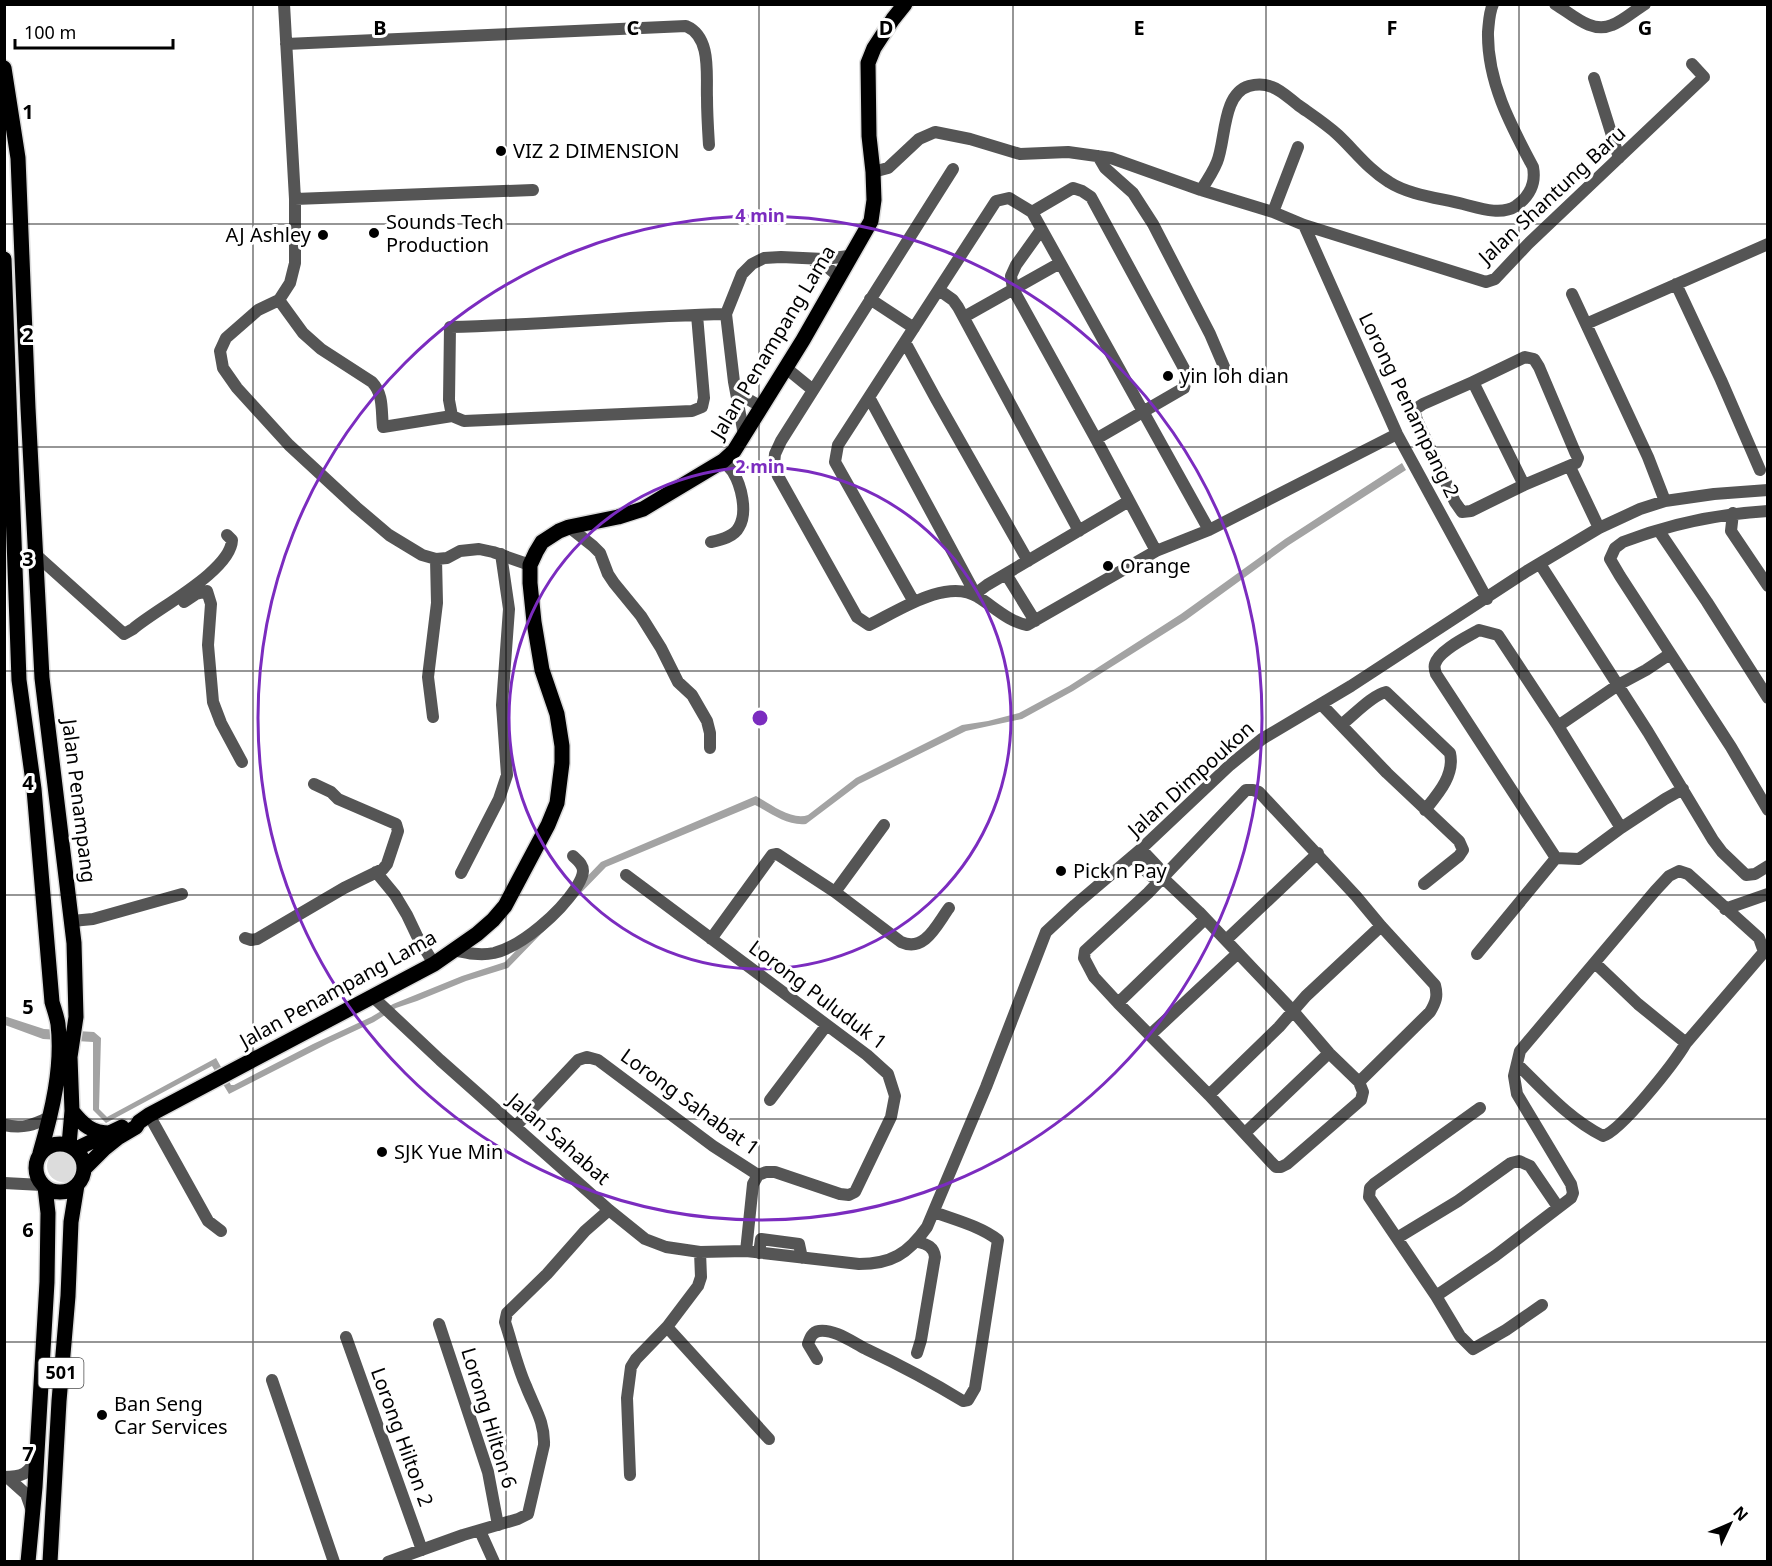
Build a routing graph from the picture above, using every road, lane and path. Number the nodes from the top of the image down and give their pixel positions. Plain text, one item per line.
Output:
1 (284, 4) edge
2 (905, 4) edge
3 (1493, 4) edge
4 (1555, 4) edge
5 (1645, 4) edge
6 (286, 44) junction
7 (1692, 64) dead end
8 (4, 68) edge
9 (1594, 78) dead end
10 (8, 91) junction
11 (4, 115) edge
12 (709, 145) dead end
13 (1298, 147) dead end
14 (1098, 156) junction
15 (1619, 158) junction
16 (953, 169) dead end
17 (873, 172) junction
18 (533, 190) dead end
19 (1201, 190) junction
20 (295, 199) junction
21 (1032, 212) junction
22 (1273, 212) junction
23 (1304, 225) junction
24 (1041, 230) junction
25 (1767, 244) edge
26 (849, 256) junction
27 (4, 259) edge
28 (810, 259) junction
29 (1060, 262) junction
30 (838, 276) junction
31 (1676, 284) junction
32 (1013, 289) junction
33 (939, 290) junction
34 (1572, 294) dead end
35 (870, 299) junction
36 (279, 300) junction
37 (726, 314) junction
38 (697, 315) junction
39 (964, 317) junction
40 (1586, 324) junction
41 (914, 328) junction
42 (905, 342) junction
43 (6, 345) edge
44 (786, 368) junction
45 (1228, 376) dead end
46 (734, 382) junction
47 (1473, 382) junction
48 (7, 390) edge
49 (813, 390) junction
50 (869, 397) junction
51 (761, 406) junction
52 (1144, 412) junction
53 (452, 416) junction
54 (1397, 434) junction
55 (744, 435) junction
56 (1096, 439) junction
57 (723, 461) junction
58 (1570, 466) junction
59 (1760, 470) dead end
60 (1524, 484) junction
61 (1767, 490) edge
62 (1129, 501) junction
63 (1665, 501) junction
64 (1767, 511) edge
65 (1733, 513) junction
66 (569, 527) junction
67 (1599, 528) junction
68 (1209, 530) junction
69 (1079, 531) junction
70 (1659, 531) junction
71 (227, 535) dead end
72 (711, 542) dead end
73 (1156, 551) junction
74 (35, 554) junction
75 (501, 554) junction
76 (436, 559) junction
77 (1028, 561) junction
78 (1540, 564) junction
79 (530, 565) junction
80 (1006, 574) junction
81 (10, 586) edge
82 (1767, 586) edge
83 (975, 594) junction
84 (1487, 599) junction
85 (914, 602) junction
86 (1035, 621) junction
87 (133, 629) junction
88 (1670, 654) junction
89 (1618, 685) junction
90 (1767, 698) edge
91 (1321, 704) junction
92 (433, 717) dead end
93 (1341, 725) junction
94 (1558, 726) junction
95 (711, 748) dead end
96 (242, 762) dead end
97 (314, 784) dead end
98 (1683, 789) junction
99 (1425, 810) junction
100 (1767, 810) edge
101 (884, 825) dead end
102 (1621, 828) junction
103 (1137, 853) junction
104 (1318, 853) junction
105 (573, 856) dead end
106 (1556, 858) junction
107 (1767, 866) edge
108 (376, 872) junction
109 (461, 873) dead end
110 (626, 875) dead end
111 (1162, 877) junction
112 (1424, 885) dead end
113 (835, 892) junction
114 (182, 894) dead end
115 (1767, 894) edge
116 (949, 908) dead end
117 (1725, 909) junction
118 (1205, 919) junction
119 (72, 921) junction
120 (1381, 926) junction
121 (244, 938) dead end
122 (711, 939) junction
123 (1226, 940) junction
124 (453, 950) junction
125 (1238, 953) junction
126 (1477, 954) dead end
127 (1595, 963) junction
128 (434, 964) junction
129 (373, 997) junction
130 (1118, 1003) junction
131 (1293, 1011) junction
132 (826, 1026) junction
133 (1150, 1035) junction
134 (1686, 1043) junction
135 (1329, 1053) junction
136 (64, 1054) junction
137 (1517, 1064) junction
138 (1359, 1082) junction
139 (1209, 1095) junction
140 (770, 1100) dead end
141 (1480, 1108) dead end
142 (72, 1111) junction
143 (50, 1118) junction
144 (144, 1119) junction
145 (4, 1125) edge
146 (515, 1127) junction
147 (110, 1132) junction
148 (1245, 1133) junction
149 (72, 1147) junction
150 (40, 1152) junction
151 (84, 1169) junction
152 (758, 1175) junction
153 (4, 1183) edge
154 (77, 1185) junction
155 (44, 1186) junction
156 (1558, 1207) junction
157 (609, 1210) junction
158 (934, 1212) junction
159 (221, 1231) dead end
160 (1397, 1238) junction
161 (918, 1242) junction
162 (700, 1252) junction
163 (753, 1252) junction
164 (1436, 1296) junction
165 (1542, 1305) dead end
166 (439, 1324) dead end
167 (667, 1327) junction
168 (346, 1337) dead end
169 (917, 1353) dead end
170 (817, 1359) dead end
171 (272, 1380) dead end
172 (769, 1439) dead end
173 (37, 1457) junction
174 (630, 1475) dead end
175 (6, 1477) edge
176 (32, 1514) junction
177 (498, 1525) junction
178 (480, 1531) junction
179 (422, 1550) junction
180 (394, 1561) edge
181 (28, 1562) edge
182 (50, 1562) edge
183 (334, 1562) edge
184 (494, 1562) edge

1 - 6 street
2 - 17 main road, Jalan Penampang Lama
3 - 19 street, Jalan Shantung Baru
4 - 5 street
6 - 12 street
6 - 20 street
7 - 15 street, Jalan Shantung Baru
8 - 10 main road, Jalan Penampang
9 - 15 street
10 - 11 main road
10 - 74 main road, Jalan Penampang
13 - 22 street
14 - 17 street, Jalan Shantung Baru
14 - 19 street, Jalan Shantung Baru
14 - 45 street
15 - 23 street, Jalan Shantung Baru
16 - 35 street
17 - 26 main road, Jalan Penampang Lama
18 - 20 street
19 - 22 street, Jalan Shantung Baru
20 - 36 street
21 - 24 street
21 - 33 street
21 - 52 street
22 - 23 street, Jalan Shantung Baru
23 - 54 street, Lorong Penampang 2
24 - 29 street
24 - 32 street
25 - 31 street
26 - 28 street
26 - 30 main road, Jalan Penampang Lama
27 - 43 main road, Jalan Penampang
28 - 30 street
28 - 37 street
29 - 32 street
29 - 52 street
30 - 44 main road, Jalan Penampang Lama
31 - 40 street
31 - 59 street
32 - 39 street
32 - 56 street
33 - 39 street
33 - 41 street
34 - 40 street
35 - 41 street
35 - 49 street
36 - 53 street
36 - 76 street
37 - 38 street
37 - 46 street
38 - 53 street
38 - 53 street
39 - 69 street
40 - 63 street
41 - 42 street
42 - 50 street
42 - 77 street
43 - 48 main road, Jalan Penampang
44 - 49 street
44 - 51 main road, Jalan Penampang Lama
46 - 51 street
46 - 55 street
47 - 58 street
47 - 60 street
47 - 60 street
48 - 81 main road, Jalan Penampang
49 - 85 street
50 - 83 street
50 - 85 street
51 - 55 main road, Jalan Penampang Lama
52 - 56 street
52 - 68 street
54 - 68 street
54 - 84 street, Lorong Penampang 2
55 - 57 main road, Jalan Penampang Lama
56 - 62 street
57 - 66 main road, Jalan Penampang Lama
57 - 72 street
58 - 60 street
58 - 67 street
61 - 63 street, Jalan Dimpoukon
62 - 69 street
62 - 73 street
63 - 67 street, Jalan Dimpoukon
64 - 65 street
65 - 70 street
65 - 82 street
66 - 79 main road, Jalan Penampang Lama
66 - 95 street
67 - 78 street, Jalan Dimpoukon
68 - 73 street
69 - 77 street
70 - 88 street
70 - 90 street
71 - 87 street
73 - 86 street
74 - 87 street
74 - 119 main road, Jalan Penampang
75 - 76 street
75 - 79 street
75 - 109 street
76 - 92 street
77 - 80 street
78 - 84 street, Jalan Dimpoukon
78 - 89 street
79 - 124 main road, Jalan Penampang Lama
80 - 83 street
80 - 86 street
81 - 136 main road, Jalan Penampang
83 - 85 street
83 - 86 street
84 - 91 street, Jalan Dimpoukon
87 - 96 street
88 - 89 street
88 - 100 street
89 - 94 street
89 - 98 street
91 - 93 street
91 - 103 street, Jalan Dimpoukon
93 - 99 street
93 - 99 street
94 - 102 street
94 - 106 street
97 - 108 street
98 - 102 street
98 - 107 street
99 - 112 street
101 - 113 street
102 - 106 street
103 - 111 street
103 - 158 street, Jalan Dimpoukon
104 - 111 street
104 - 120 street
104 - 123 street
105 - 124 street
106 - 126 street
108 - 121 street
108 - 128 street
110 - 122 street, Lorong Puluduk 1
111 - 118 street
111 - 130 street
113 - 116 street
113 - 122 street
114 - 119 street
115 - 117 street
117 - 127 street
117 - 134 street
118 - 123 street
118 - 130 street
119 - 136 main road, Jalan Penampang
120 - 131 street
120 - 138 street
122 - 132 street, Lorong Puluduk 1
123 - 125 street
124 - 128 main road, Jalan Penampang Lama
125 - 131 street
125 - 133 street
127 - 134 street
127 - 137 street
128 - 129 main road, Jalan Penampang Lama
129 - 144 main road, Jalan Penampang Lama
129 - 146 street, Jalan Sahabat
130 - 133 street
131 - 135 street
131 - 139 street
132 - 140 street
132 - 152 street, Lorong Puluduk 1
133 - 139 street
134 - 137 street
135 - 138 street
135 - 148 street
136 - 142 main road, Jalan Penampang
136 - 143 main road, Jalan Penampang
137 - 156 street
138 - 148 street
139 - 148 street
141 - 160 street
142 - 147 main road
142 - 149 main road, Jalan Penampang
143 - 145 street
143 - 150 main road, Jalan Penampang
144 - 147 main road, Jalan Penampang Lama
144 - 151 main road, Jalan Penampang Lama
144 - 159 street
146 - 152 street, Lorong Sahabat 1
146 - 157 street, Jalan Sahabat
147 - 149 main road, Jalan Penampang Lama
149 - 150 main road
149 - 151 main road
150 - 155 main road
151 - 154 main road
152 - 163 street, Lorong Sahabat 1
153 - 155 street
154 - 155 main road
154 - 182 main road, 501
155 - 173 main road, 501
156 - 160 street
156 - 164 street
157 - 162 street, Jalan Sahabat
157 - 177 street
158 - 161 street, Jalan Dimpoukon
158 - 170 street
160 - 164 street
161 - 163 street, Jalan Dimpoukon
161 - 169 street
162 - 163 street, Jalan Sahabat
162 - 167 street
164 - 165 street
166 - 177 street, Lorong Hilton 6
167 - 172 street
167 - 174 street
168 - 179 street, Lorong Hilton 2
171 - 183 street
173 - 175 street
173 - 176 main road, 501
175 - 176 street
176 - 181 main road, 501
177 - 178 street
178 - 179 street
178 - 184 street
179 - 180 street

